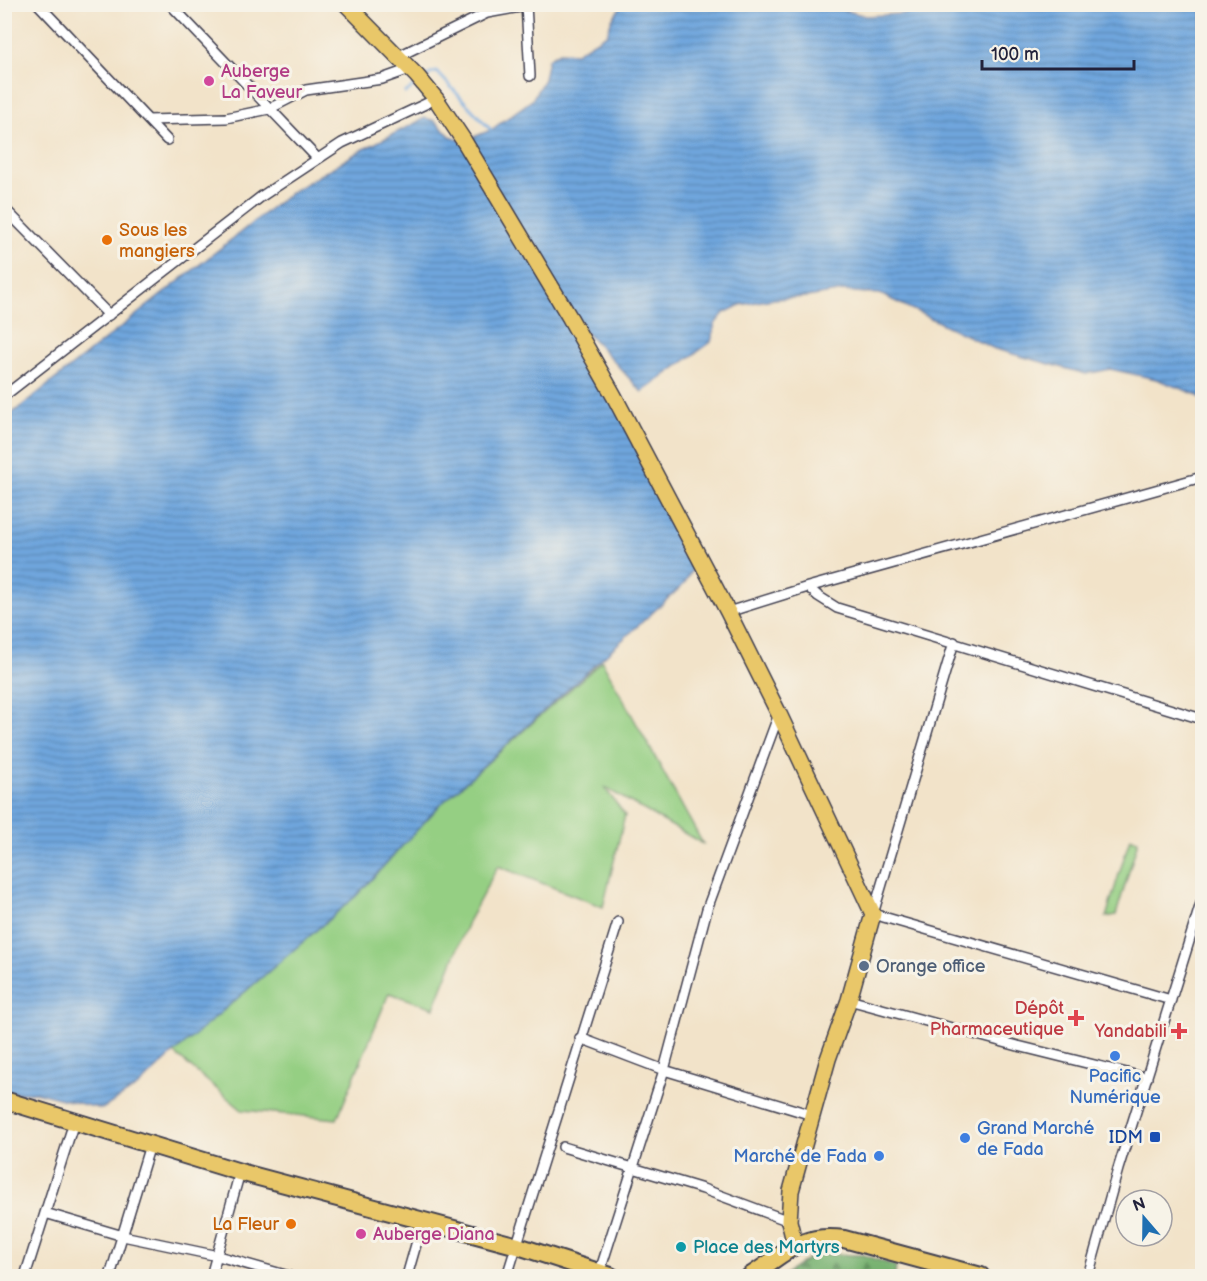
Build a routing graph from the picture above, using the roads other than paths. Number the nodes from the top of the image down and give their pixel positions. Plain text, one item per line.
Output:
1 (38, 4) edge
2 (170, 4) edge
3 (345, 4) edge
4 (479, 4) edge
5 (526, 5) edge
6 (487, 13) junction
7 (398, 57) junction
8 (530, 76) dead end
9 (418, 77) junction
10 (436, 99) junction
11 (268, 109) junction
12 (148, 120) junction
13 (167, 140) dead end
14 (318, 159) junction
15 (6, 213) edge
16 (109, 315) junction
17 (4, 396) edge
18 (1203, 477) edge
19 (808, 587) junction
20 (728, 612) junction
21 (954, 642) junction
22 (779, 714) junction
23 (1203, 719) edge
24 (1202, 904) edge
25 (873, 914) junction
26 (618, 922) dead end
27 (849, 1000) junction
28 (1171, 1000) junction
29 (580, 1038) junction
30 (664, 1070) junction
31 (1147, 1078) junction
32 (4, 1100) edge
33 (812, 1115) junction
34 (74, 1122) junction
35 (150, 1145) junction
36 (563, 1147) dead end
37 (634, 1168) junction
38 (240, 1172) junction
39 (45, 1213) junction
40 (423, 1221) junction
41 (789, 1221) junction
42 (123, 1236) junction
43 (795, 1245) junction
44 (518, 1246) junction
45 (218, 1256) junction
46 (767, 1270) edge
47 (603, 1275) edge
48 (25, 1276) edge
49 (110, 1276) edge
50 (211, 1276) edge
51 (289, 1276) edge
52 (407, 1276) edge
53 (507, 1276) edge
54 (750, 1276) edge
55 (981, 1276) edge
56 (1088, 1276) edge

1 - 12 street
2 - 11 street
3 - 7 main road
4 - 6 street
5 - 6 street
5 - 8 street
6 - 7 street
7 - 9 main road
9 - 10 main road
9 - 11 street
10 - 14 street
10 - 20 main road
11 - 12 street
11 - 14 street
12 - 13 street
14 - 16 street
15 - 16 street
16 - 17 street
18 - 19 street
19 - 20 street
19 - 21 street
20 - 22 main road
21 - 23 street
21 - 25 street
22 - 25 main road
22 - 30 street
24 - 28 street
25 - 27 main road
25 - 28 street
26 - 29 street
27 - 31 street
27 - 33 main road
28 - 31 street
29 - 30 street
29 - 44 street
30 - 33 street
30 - 37 street
31 - 56 street
32 - 34 highway
33 - 41 main road
34 - 35 highway
34 - 39 street
35 - 38 highway
35 - 42 street
36 - 37 street
37 - 41 street
37 - 47 street
38 - 40 highway
38 - 45 street
39 - 42 street
39 - 48 street
40 - 44 highway
40 - 52 street
41 - 43 main road
42 - 45 street
42 - 49 street
43 - 46 highway
43 - 55 highway
44 - 47 highway
44 - 53 street
45 - 50 street
45 - 51 street
46 - 54 highway

